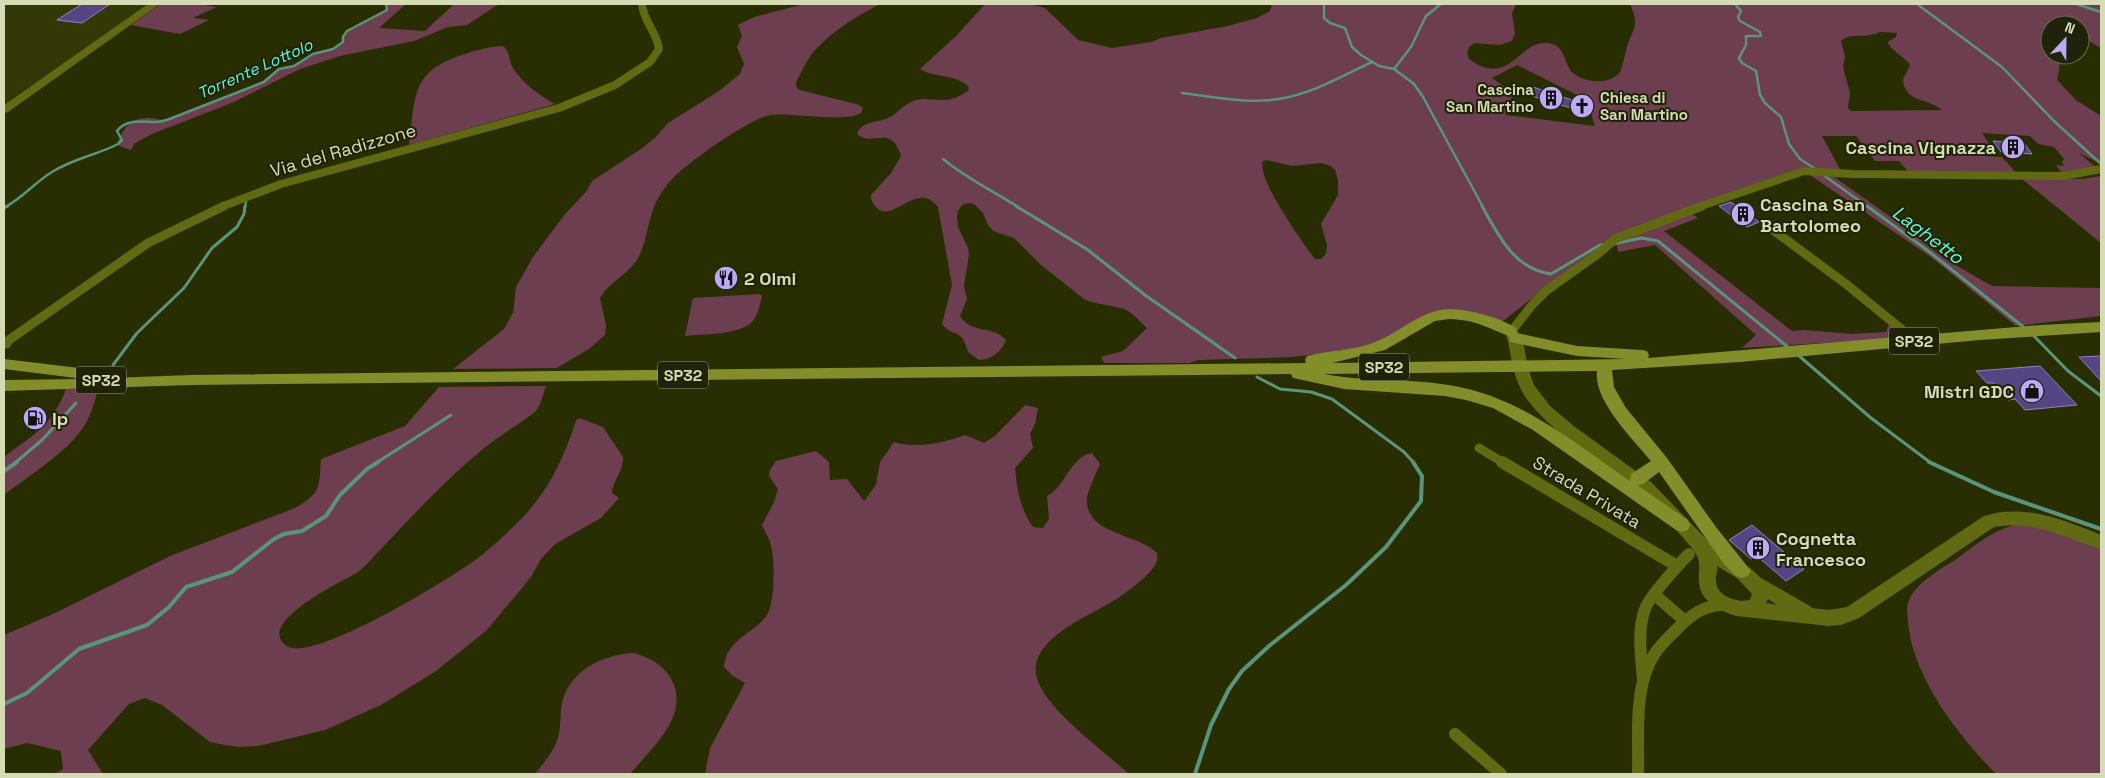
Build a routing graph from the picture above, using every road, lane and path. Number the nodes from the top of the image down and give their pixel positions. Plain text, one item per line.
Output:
1 (155, 4) edge
2 (642, 4) edge
3 (4, 110) edge
4 (2101, 169) edge
5 (1765, 224) dead end
6 (2101, 326) edge
7 (1513, 335) junction
8 (1916, 341) junction
9 (4, 343) edge
10 (1768, 354) junction
11 (4, 364) edge
12 (1607, 365) junction
13 (1257, 368) junction
14 (1197, 369) junction
15 (4, 376) edge
16 (168, 381) junction
17 (4, 386) edge
18 (1479, 448) dead end
19 (1661, 462) junction
20 (1637, 479) junction
21 (1682, 525) junction
22 (2101, 542) edge
23 (1694, 549) junction
24 (1677, 566) junction
25 (1737, 570) junction
26 (1709, 580) junction
27 (1757, 584) junction
28 (1656, 596) junction
29 (1726, 605) junction
30 (1702, 609) junction
31 (1747, 609) junction
32 (1812, 615) junction
33 (1686, 621) junction
34 (1643, 684) junction
35 (1455, 734) dead end
36 (1500, 774) edge
37 (1638, 774) edge

1 - 3 street
2 - 9 street, Via del Radizzone
4 - 7 street
5 - 8 street
6 - 8 main road, SP32
7 - 10 main road
7 - 14 main road
7 - 20 street
8 - 10 main road, SP32
10 - 12 main road, SP32
11 - 16 main road
12 - 13 main road, SP32
12 - 19 main road
13 - 14 main road, SP32
13 - 21 main road
14 - 16 main road, SP32
15 - 16 main road, SP32
16 - 17 main road
18 - 24 street, Strada Privata
19 - 20 main road
19 - 25 main road
20 - 21 street
21 - 23 street
22 - 32 street
23 - 24 street
23 - 25 street
23 - 26 street
24 - 28 street
25 - 26 street
25 - 27 street
26 - 29 street
26 - 30 street
27 - 31 street
27 - 32 street
28 - 33 street
28 - 34 street
29 - 30 street
29 - 31 street
30 - 33 street
31 - 32 street
33 - 34 street
34 - 37 street
35 - 36 street

